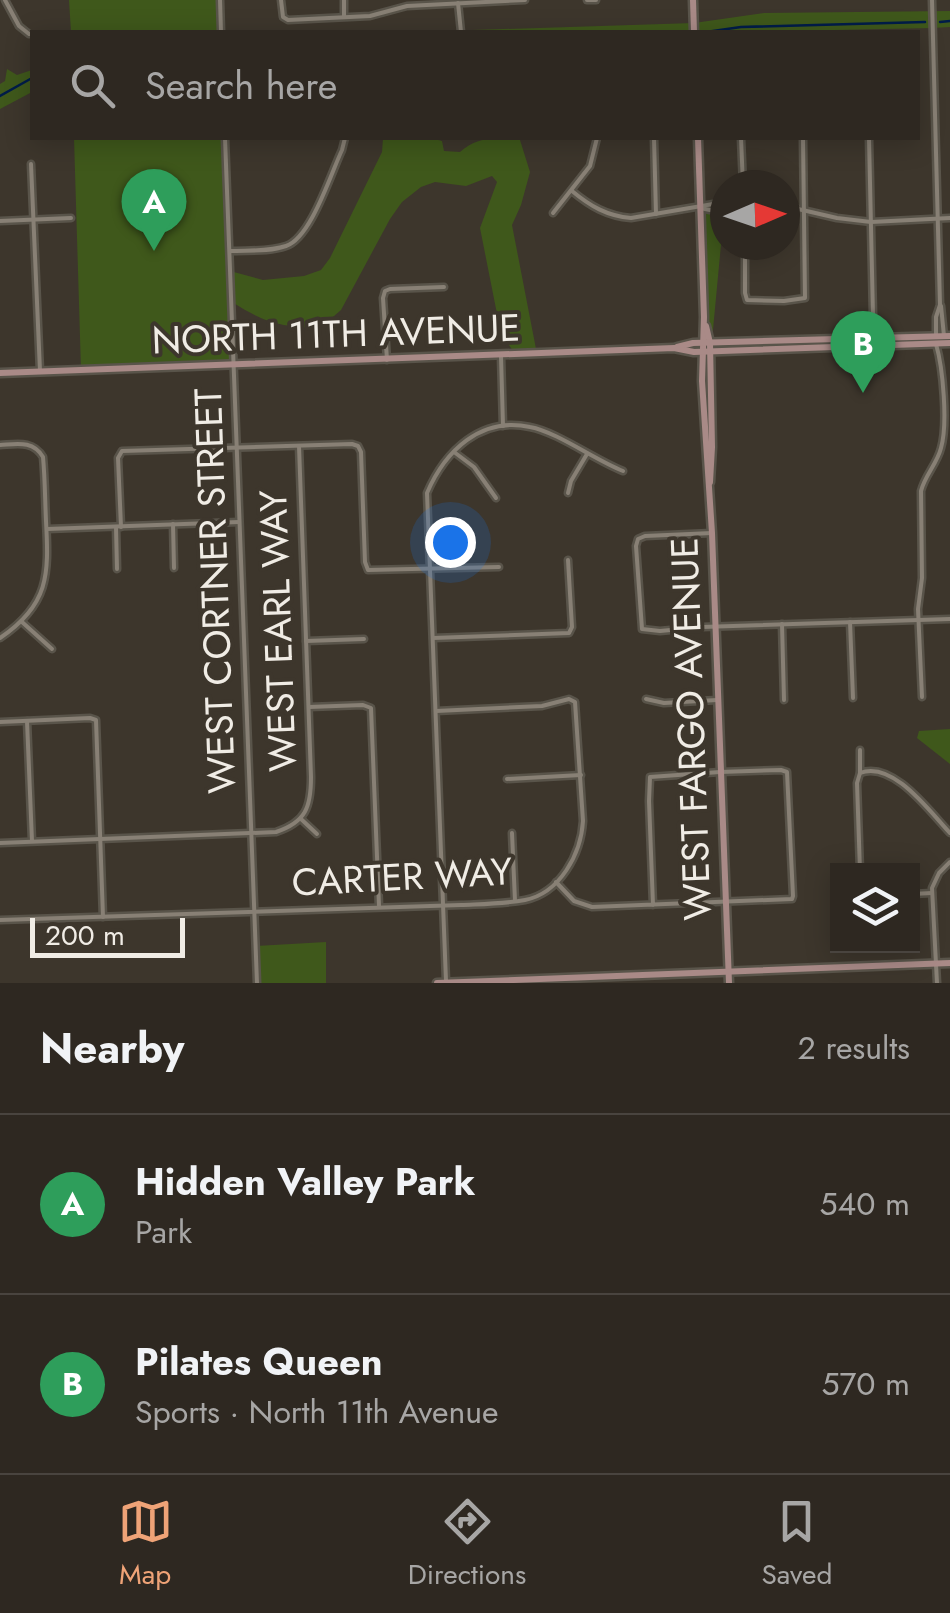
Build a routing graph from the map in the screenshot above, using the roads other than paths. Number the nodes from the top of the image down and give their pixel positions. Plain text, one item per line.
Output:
1 (5, 0) edge
2 (220, 0) edge
3 (281, 0) edge
4 (344, 0) edge
5 (587, 0) edge
6 (596, 0) edge
7 (693, 0) edge
8 (932, 0) edge
9 (525, 1) edge
10 (407, 3) edge
11 (458, 3) junction
12 (344, 16) junction
13 (221, 30) edge
14 (461, 30) edge
15 (694, 30) edge
16 (28, 34) dead end
17 (225, 140) edge
18 (344, 140) edge
19 (596, 140) edge
20 (654, 140) edge
21 (698, 140) edge
22 (741, 140) edge
23 (803, 140) edge
24 (868, 140) edge
25 (31, 164) dead end
26 (743, 170) edge
27 (572, 191) junction
28 (710, 206) edge
29 (700, 208) junction
30 (800, 208) edge
31 (806, 209) junction
32 (710, 210) edge
33 (553, 214) dead end
34 (656, 214) junction
35 (71, 218) dead end
36 (936, 218) junction
37 (950, 218) edge
38 (32, 219) junction
39 (0, 220) edge
40 (870, 222) junction
41 (230, 251) junction
42 (745, 260) edge
43 (444, 287) dead end
44 (873, 316) dead end
45 (859, 337) junction
46 (943, 340) edge
47 (706, 347) junction
48 (803, 349) junction
49 (501, 355) junction
50 (387, 360) junction
51 (234, 365) junction
52 (40, 371) junction
53 (0, 372) edge
54 (503, 426) junction
55 (0, 445) edge
56 (236, 446) junction
57 (299, 446) junction
58 (454, 452) junction
59 (586, 454) junction
60 (623, 472) dead end
61 (568, 493) dead end
62 (496, 498) dead end
63 (239, 522) junction
64 (173, 524) junction
65 (119, 527) junction
66 (47, 529) junction
67 (712, 533) junction
68 (568, 560) dead end
69 (174, 568) dead end
70 (500, 568) dead end
71 (117, 569) dead end
72 (430, 570) junction
73 (950, 619) edge
74 (919, 620) junction
75 (22, 622) junction
76 (850, 622) junction
77 (782, 624) junction
78 (715, 626) junction
79 (0, 638) edge
80 (433, 638) junction
81 (364, 639) dead end
82 (306, 641) junction
83 (52, 649) dead end
84 (853, 698) dead end
85 (922, 698) dead end
86 (646, 699) dead end
87 (718, 700) junction
88 (784, 700) dead end
89 (310, 707) junction
90 (436, 711) junction
91 (28, 721) junction
92 (0, 722) edge
93 (860, 750) dead end
94 (720, 772) junction
95 (860, 773) junction
96 (580, 775) junction
97 (507, 778) dead end
98 (301, 820) junction
99 (512, 833) dead end
100 (950, 833) edge
101 (252, 834) junction
102 (316, 834) dead end
103 (101, 839) junction
104 (32, 842) junction
105 (0, 843) edge
106 (950, 862) edge
107 (860, 863) edge
108 (556, 882) junction
109 (932, 893) junction
110 (920, 894) edge
111 (515, 900) junction
112 (726, 901) junction
113 (654, 905) junction
114 (444, 906) junction
115 (379, 907) junction
116 (254, 911) junction
117 (103, 916) junction
118 (0, 920) edge
119 (950, 963) edge
120 (937, 964) junction
121 (728, 972) junction
122 (573, 980) edge
123 (257, 983) edge
124 (436, 983) edge
125 (446, 983) edge
126 (729, 983) edge
127 (937, 983) edge

1 - 16 street
2 - 13 street
3 - 12 street
4 - 12 street
5 - 6 street
7 - 15 main road
8 - 36 street
9 - 11 street
10 - 11 street
10 - 12 street
11 - 14 street
17 - 41 street, WEST CORTNER STREET
18 - 41 street
19 - 27 street
20 - 34 street
21 - 29 main road, WEST FARGO AVENUE
22 - 26 street
23 - 31 street
24 - 40 street
25 - 38 street
27 - 33 street
27 - 34 street
28 - 29 street
29 - 32 street
29 - 34 street
29 - 47 main road, WEST FARGO AVENUE
30 - 31 street
31 - 40 street
31 - 42 street
35 - 38 street
36 - 37 street
36 - 40 street
36 - 46 street
38 - 39 street
38 - 52 street
40 - 44 street
41 - 51 street, WEST CORTNER STREET
43 - 50 street
45 - 46 main road, NORTH 11TH AVENUE
45 - 47 main road, NORTH 11TH AVENUE
45 - 48 main road, NORTH 11TH AVENUE
46 - 48 main road, NORTH 11TH AVENUE
46 - 74 street
47 - 48 main road, NORTH 11TH AVENUE
47 - 49 main road, NORTH 11TH AVENUE
47 - 67 main road, WEST FARGO AVENUE
49 - 50 main road, NORTH 11TH AVENUE
49 - 54 street
50 - 51 main road, NORTH 11TH AVENUE
51 - 52 main road, NORTH 11TH AVENUE
51 - 56 street, WEST CORTNER STREET
52 - 53 main road, NORTH 11TH AVENUE
54 - 58 street
54 - 59 street
55 - 66 street
56 - 57 street
56 - 63 street, WEST CORTNER STREET
56 - 65 street
57 - 72 street
57 - 82 street, WEST EARL WAY
58 - 62 street
58 - 72 street
59 - 60 street
59 - 61 street
63 - 64 street
63 - 101 street, WEST CORTNER STREET
64 - 65 street
64 - 69 street
65 - 66 street
65 - 71 street
66 - 75 street
67 - 78 main road, WEST FARGO AVENUE
67 - 78 street
68 - 80 street
70 - 72 street
72 - 80 street
73 - 74 street
74 - 76 street
74 - 85 street
75 - 79 street
75 - 83 street
76 - 77 street
76 - 84 street
77 - 78 street
77 - 88 street
78 - 87 main road, WEST FARGO AVENUE
80 - 90 street
81 - 82 street
82 - 89 street, WEST EARL WAY
86 - 87 street
87 - 94 main road, WEST FARGO AVENUE
89 - 98 street, WEST EARL WAY
89 - 115 street
90 - 96 street
90 - 114 street
91 - 92 street
91 - 103 street
91 - 104 street
93 - 95 street
94 - 112 main road, WEST FARGO AVENUE
94 - 112 street, CARTER WAY
94 - 113 street
95 - 100 street
95 - 107 street
96 - 97 street
96 - 108 street
98 - 101 street, WEST EARL WAY
98 - 102 street
99 - 111 street
101 - 103 street, WEST EARL WAY
101 - 116 street, WEST CORTNER STREET
103 - 104 street, WEST EARL WAY
103 - 117 street
104 - 105 street, WEST EARL WAY
106 - 109 street
108 - 111 street, CARTER WAY
108 - 113 street, CARTER WAY
109 - 110 street
109 - 120 street
111 - 114 street, CARTER WAY
112 - 113 street, CARTER WAY
112 - 121 main road, WEST FARGO AVENUE
114 - 115 street, CARTER WAY
114 - 125 street
115 - 116 street, CARTER WAY
116 - 117 street, CARTER WAY
116 - 123 street, WEST CORTNER STREET
117 - 118 street, CARTER WAY
119 - 120 main road
120 - 121 main road
120 - 127 street
121 - 122 main road
121 - 126 main road, WEST FARGO AVENUE
122 - 125 main road
124 - 125 main road

